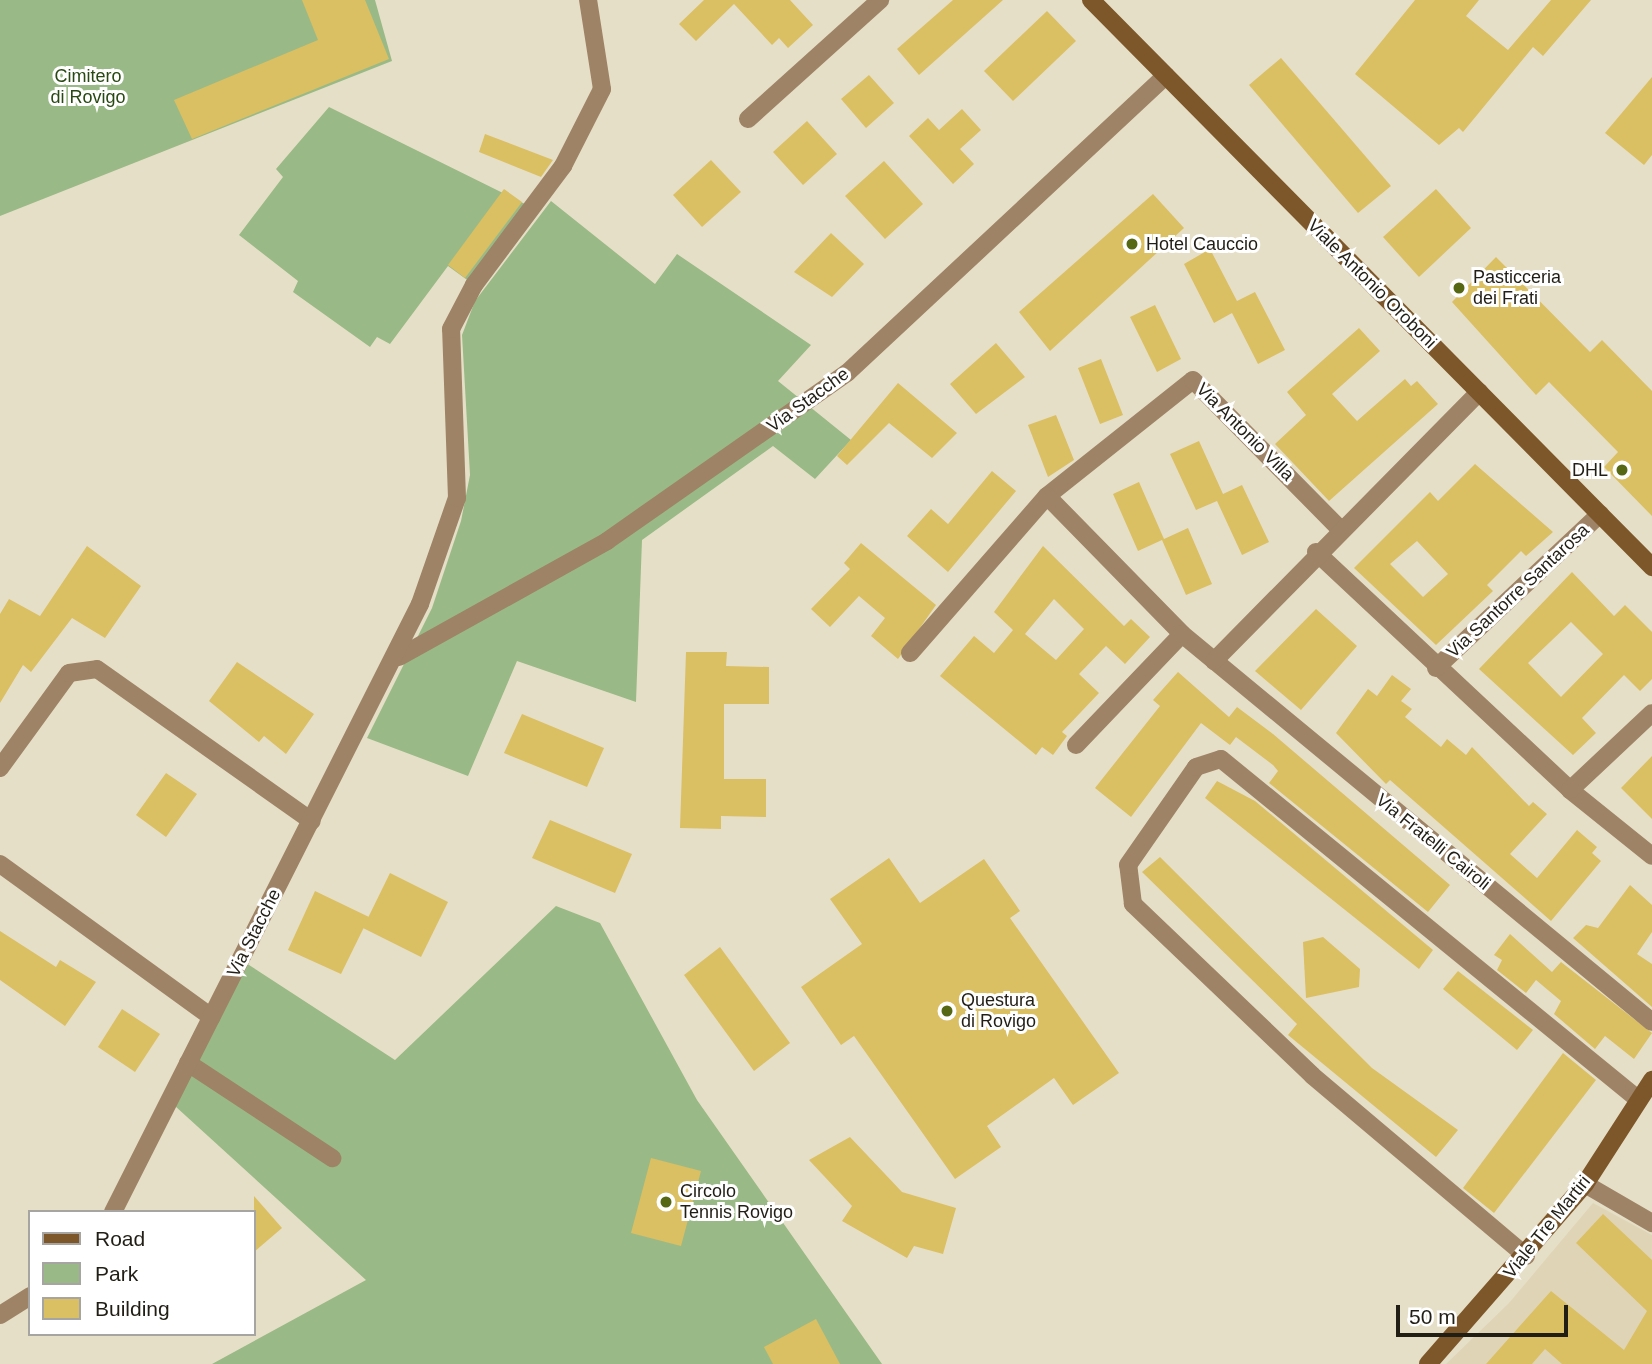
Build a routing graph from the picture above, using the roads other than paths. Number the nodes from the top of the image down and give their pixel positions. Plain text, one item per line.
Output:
1 (588, 0) edge
2 (880, 0) edge
3 (1091, 0) edge
4 (1166, 76) junction
5 (748, 119) dead end
6 (1479, 392) junction
7 (1047, 496) junction
8 (1600, 514) junction
9 (1339, 528) junction
10 (1316, 552) junction
11 (1652, 567) edge
12 (1182, 634) junction
13 (910, 653) dead end
14 (399, 657) junction
15 (1214, 661) junction
16 (1436, 668) junction
17 (1652, 713) edge
18 (1076, 746) dead end
19 (0, 768) edge
20 (1570, 790) junction
21 (312, 821) junction
22 (1652, 856) edge
23 (0, 864) edge
24 (211, 1017) junction
25 (1652, 1022) edge
26 (188, 1063) junction
27 (1652, 1080) edge
28 (1639, 1100) junction
29 (332, 1158) dead end
30 (1585, 1184) junction
31 (114, 1210) edge
32 (1652, 1223) edge
33 (1526, 1256) junction
34 (28, 1297) edge
35 (0, 1315) edge
36 (1428, 1364) edge

1 - 14 street, Via Stacche
2 - 5 street
3 - 4 street, Viale Antonio Oroboni
4 - 6 street, Viale Antonio Oroboni
4 - 14 street, Via Stacche
6 - 8 street, Viale Antonio Oroboni
6 - 9 street
7 - 9 street, Via Antonio Villa
7 - 12 street
7 - 13 street, Via Antonio Villa
8 - 11 street, Viale Antonio Oroboni
8 - 16 street, Via Santorre Santarosa
9 - 10 street
10 - 15 street
10 - 16 street, Via Santorre Santarosa
12 - 15 street
12 - 18 street
14 - 21 street, Via Stacche
15 - 25 street, Via Fratelli Cairoli
16 - 20 street, Via Santorre Santarosa
17 - 20 street
19 - 21 street
20 - 22 street, Via Santorre Santarosa
21 - 24 street, Via Stacche
23 - 24 street
24 - 26 street, Via Stacche
26 - 29 street
26 - 31 street, Via Stacche
27 - 28 street, Viale Tre Martiri
28 - 30 street, Viale Tre Martiri
28 - 33 street
30 - 32 street
30 - 33 street, Viale Tre Martiri
33 - 36 street, Viale Tre Martiri
34 - 35 street

